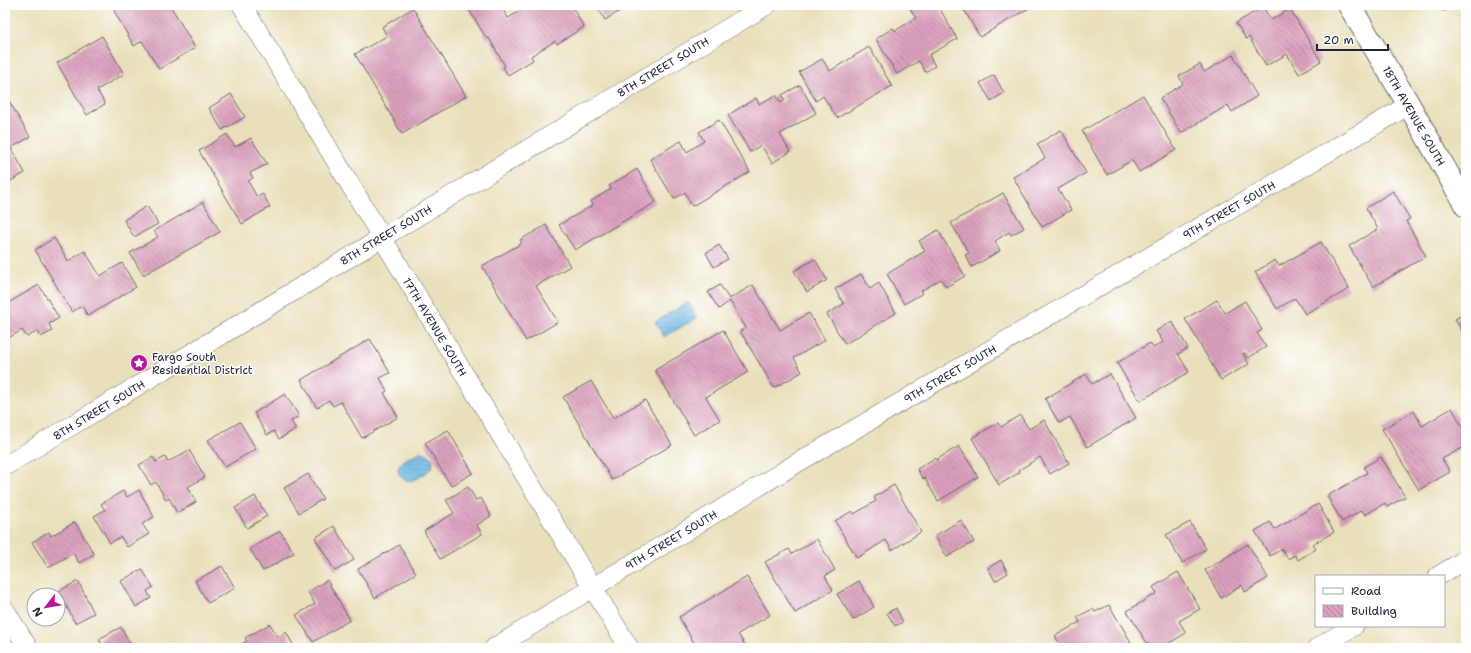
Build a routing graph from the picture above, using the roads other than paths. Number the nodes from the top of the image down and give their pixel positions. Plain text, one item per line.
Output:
1 (242, 5) edge
2 (767, 5) edge
3 (1348, 5) edge
4 (1409, 106) junction
5 (1466, 206) edge
6 (382, 238) junction
7 (5, 466) edge
8 (1466, 559) edge
9 (1440, 575) edge
10 (593, 588) junction
11 (5, 610) edge
12 (1352, 627) edge
13 (28, 648) edge
14 (494, 648) edge
15 (629, 648) edge
16 (1317, 648) edge

1 - 6 street, 17TH AVENUE SOUTH
2 - 6 street, 8TH STREET SOUTH
3 - 4 street, 18TH AVENUE SOUTH
4 - 5 street, 18TH AVENUE SOUTH
4 - 10 street, 9TH STREET SOUTH
6 - 7 street, 8TH STREET SOUTH
6 - 10 street, 17TH AVENUE SOUTH
8 - 9 street
10 - 14 street, 9TH STREET SOUTH
10 - 15 street, 17TH AVENUE SOUTH
11 - 13 street
12 - 16 street

